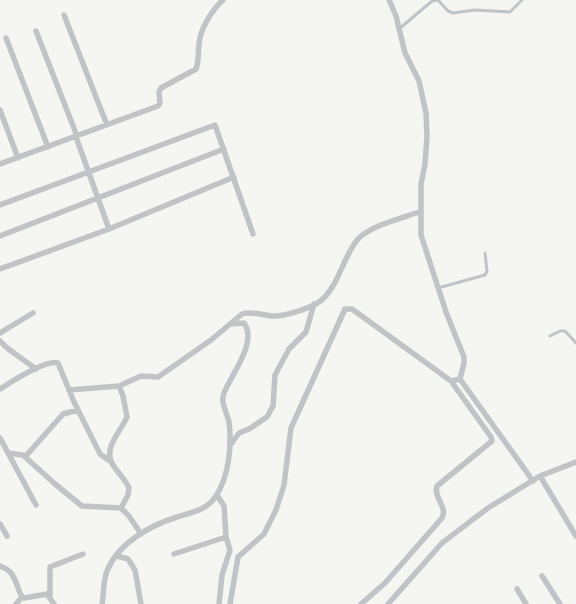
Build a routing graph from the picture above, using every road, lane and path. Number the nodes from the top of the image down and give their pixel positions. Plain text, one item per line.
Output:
1 (223, 0) edge
2 (388, 0) edge
3 (522, 0) edge
4 (64, 14) dead end
5 (399, 29) junction
6 (36, 31) dead end
7 (6, 38) dead end
8 (0, 110) edge
9 (107, 125) junction
10 (77, 136) junction
11 (48, 147) junction
12 (224, 149) junction
13 (18, 158) junction
14 (0, 164) edge
15 (89, 171) junction
16 (234, 177) junction
17 (99, 199) junction
18 (0, 205) edge
19 (420, 212) junction
20 (109, 229) junction
21 (253, 234) dead end
22 (0, 236) edge
23 (485, 253) dead end
24 (0, 270) edge
25 (438, 288) junction
26 (314, 304) junction
27 (33, 313) dead end
28 (231, 324) junction
29 (0, 332) edge
30 (550, 336) dead end
31 (0, 341) edge
32 (576, 344) edge
33 (36, 369) junction
34 (460, 379) junction
35 (451, 381) junction
36 (119, 386) junction
37 (0, 389) edge
38 (68, 390) junction
39 (78, 410) junction
40 (0, 439) edge
41 (231, 444) junction
42 (8, 453) junction
43 (25, 457) junction
44 (110, 461) junction
45 (576, 462) edge
46 (540, 476) junction
47 (533, 481) junction
48 (217, 495) junction
49 (36, 505) dead end
50 (121, 508) junction
51 (0, 524) edge
52 (141, 534) junction
53 (7, 536) dead end
54 (576, 536) edge
55 (226, 537) junction
56 (83, 554) dead end
57 (174, 554) dead end
58 (117, 556) junction
59 (0, 566) edge
60 (542, 576) dead end
61 (517, 589) dead end
62 (50, 595) junction
63 (22, 597) junction
64 (16, 604) edge
65 (54, 604) edge
66 (102, 604) edge
67 (141, 604) edge
68 (219, 604) edge
69 (230, 604) edge
70 (361, 604) edge
71 (388, 604) edge
72 (526, 604) edge
73 (560, 604) edge

1 - 9 street
2 - 5 street
3 - 5 lane
4 - 9 street
5 - 19 street
6 - 10 street
7 - 11 street
8 - 13 street
9 - 10 street
10 - 11 street
10 - 15 street
11 - 13 street
12 - 15 street
12 - 16 street
12 - 17 street
13 - 14 street
15 - 17 street
15 - 18 street
16 - 20 street
16 - 21 street
17 - 20 street
17 - 22 street
19 - 25 street
19 - 26 street
20 - 24 street
23 - 25 lane
25 - 34 street
26 - 28 street
26 - 41 street
27 - 29 street
28 - 36 street
28 - 41 street
30 - 32 lane
31 - 33 street
33 - 37 street
33 - 38 street
34 - 35 street
34 - 47 street
35 - 69 street
35 - 70 street
36 - 38 street
36 - 44 street
38 - 39 street
39 - 43 street
39 - 44 street
40 - 42 street
41 - 48 street
42 - 43 street
42 - 49 street
43 - 50 street
44 - 50 street
45 - 46 street
46 - 47 street
46 - 54 street
47 - 71 street
48 - 52 street
48 - 55 street
50 - 52 street
51 - 53 street
52 - 58 street
55 - 57 street
55 - 68 street
56 - 62 street
58 - 66 street
58 - 67 street
59 - 63 street
60 - 73 street
61 - 72 street
62 - 63 street
62 - 65 street
63 - 64 street

